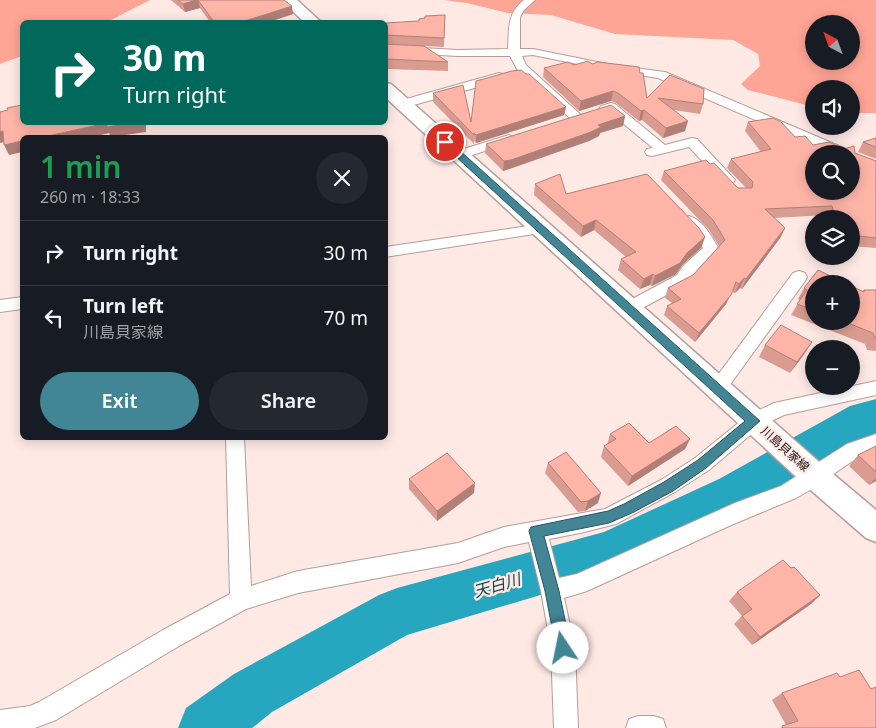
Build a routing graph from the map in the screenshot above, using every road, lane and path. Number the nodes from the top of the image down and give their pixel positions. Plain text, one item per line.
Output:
1 (288, 0) edge
2 (530, 0) edge
3 (311, 20) edge
4 (388, 49) edge
5 (514, 51) junction
6 (524, 70) junction
7 (388, 91) edge
8 (403, 104) junction
9 (586, 115) junction
10 (559, 123) edge
11 (523, 135) edge
12 (825, 145) edge
13 (459, 155) junction
14 (735, 187) edge
15 (677, 209) edge
16 (542, 229) junction
17 (388, 252) edge
18 (799, 277) dead end
19 (20, 303) edge
20 (0, 306) edge
21 (630, 308) junction
22 (718, 388) junction
23 (876, 388) edge
24 (754, 421) junction
25 (235, 440) edge
26 (876, 442) edge
27 (816, 477) junction
28 (876, 528) edge
29 (536, 531) junction
30 (552, 591) junction
31 (241, 600) junction
32 (0, 722) edge
33 (566, 728) edge
34 (638, 728) edge
35 (654, 728) edge

1 - 3 main road
2 - 5 street
4 - 5 street
5 - 6 street
5 - 12 street
6 - 8 street
6 - 9 street
7 - 8 main road, 川島貝家線
8 - 13 main road, 川島貝家線
9 - 10 street
9 - 14 street
11 - 13 street
13 - 16 main road, 川島貝家線
15 - 21 street
16 - 17 street
16 - 21 main road, 川島貝家線
18 - 22 street
19 - 20 street
21 - 22 main road, 川島貝家線
22 - 24 main road, 川島貝家線
23 - 24 street
24 - 27 main road, 川島貝家線
24 - 29 street
25 - 31 street
26 - 27 street
27 - 28 main road, 川島貝家線
27 - 30 street
29 - 30 street
29 - 31 street
30 - 33 street
31 - 32 street
34 - 35 street

